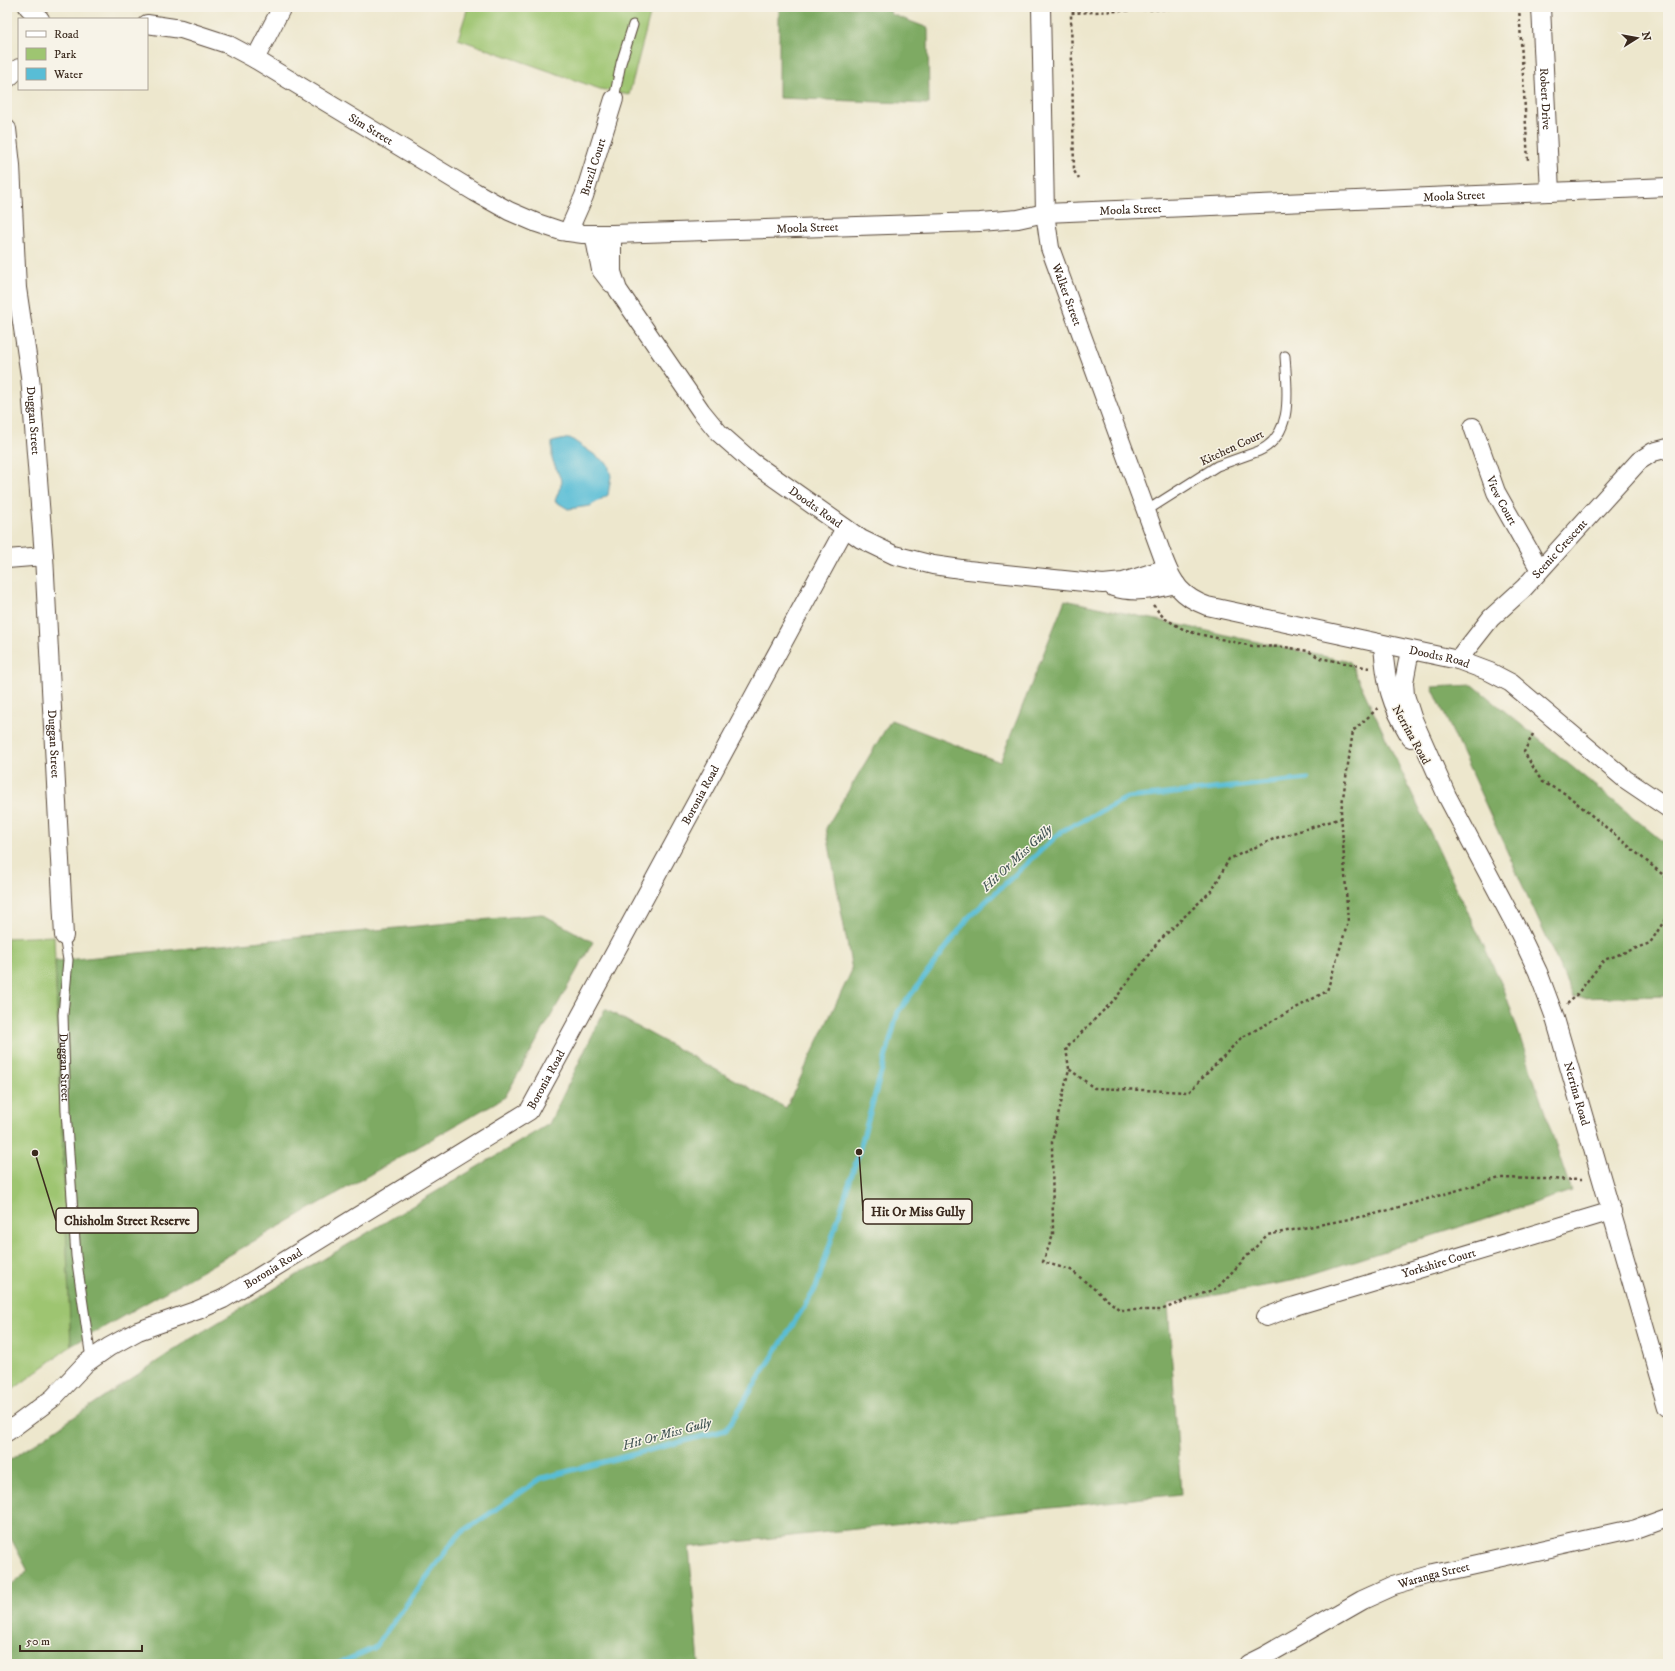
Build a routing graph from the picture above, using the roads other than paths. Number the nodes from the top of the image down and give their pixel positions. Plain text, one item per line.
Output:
1 (28, 7) edge
2 (282, 7) edge
3 (1042, 7) edge
4 (1540, 7) edge
5 (39, 18) edge
6 (148, 24) edge
7 (633, 25) dead end
8 (255, 59) junction
9 (18, 69) edge
10 (7, 79) edge
11 (614, 99) joint
12 (7, 129) edge
13 (1668, 187) edge
14 (1550, 192) junction
15 (1045, 214) junction
16 (568, 232) junction
17 (594, 234) junction
18 (612, 234) junction
19 (620, 294) junction
20 (1285, 356) dead end
21 (1473, 427) dead end
22 (1668, 448) edge
23 (1146, 511) junction
24 (845, 528) junction
25 (44, 556) junction
26 (7, 559) edge
27 (1167, 568) junction
28 (1540, 570) junction
29 (1092, 582) junction
30 (1176, 584) junction
31 (1383, 645) junction
32 (1410, 650) junction
33 (1458, 660) junction
34 (1447, 796) junction
35 (1668, 808) edge
36 (64, 936) joint
37 (1612, 1211) junction
38 (1266, 1317) dead end
39 (91, 1360) junction
40 (1668, 1407) edge
41 (7, 1432) edge
42 (1668, 1517) edge
43 (1668, 1528) edge
44 (1635, 1529) junction
45 (1248, 1664) edge

1 - 5 street
2 - 8 street
3 - 15 street, Walker Street
4 - 14 street, Robert Drive
6 - 8 street, Sim Street
7 - 11 lane
8 - 16 street, Sim Street
9 - 10 street
11 - 16 street, Brazil Court
12 - 25 street, Duggan Street
13 - 14 street, Moola Street
14 - 15 street, Moola Street
15 - 18 street, Moola Street
15 - 23 street, Walker Street
16 - 17 street, Sim Street
17 - 18 street, Moola Street
17 - 19 street, Doodts Road
18 - 19 street, Doodts Road
19 - 24 street, Doodts Road
20 - 23 lane, Kitchen Court
21 - 28 street, View Court
22 - 28 street, Scenic Crescent
23 - 27 street, Walker Street
24 - 29 street, Doodts Road
24 - 39 street, Boronia Road
25 - 26 street
25 - 36 street, Duggan Street
27 - 29 street, Doodts Road
27 - 30 street, Doodts Road
28 - 33 street, Scenic Crescent
29 - 30 street, Doodts Road
30 - 31 street, Doodts Road
31 - 32 street, Doodts Road
31 - 34 street, Nerrina Road
32 - 33 street, Doodts Road
32 - 34 street, Nerrina Road
33 - 35 street, Doodts Road
34 - 37 street, Nerrina Road
36 - 39 lane, Duggan Street
37 - 38 street, Yorkshire Court
37 - 40 street, Nerrina Road
39 - 41 street, Boronia Road
42 - 44 street, Waranga Street
43 - 44 street, Waranga Street
44 - 45 street, Waranga Street

